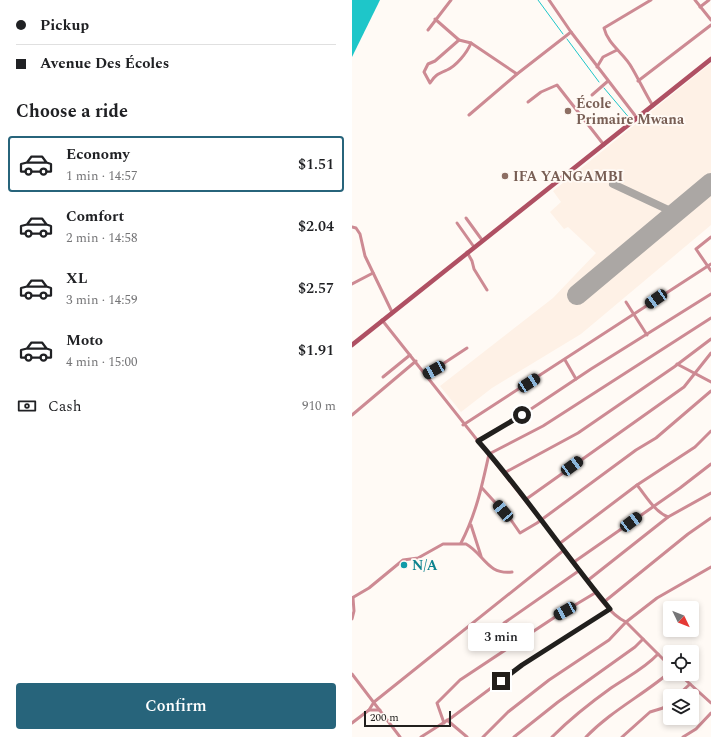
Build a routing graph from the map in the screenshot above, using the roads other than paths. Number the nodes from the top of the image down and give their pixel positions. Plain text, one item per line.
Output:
1 (451, 0) edge
2 (549, 0) edge
3 (651, 0) edge
4 (695, 0) edge
5 (709, 0) edge
6 (700, 7) junction
7 (436, 20) junction
8 (711, 20) edge
9 (711, 25) edge
10 (428, 30) dead end
11 (571, 32) junction
12 (459, 40) junction
13 (471, 43) junction
14 (617, 50) junction
15 (711, 59) edge
16 (597, 67) junction
17 (517, 74) junction
18 (608, 81) junction
19 (638, 81) junction
20 (592, 95) dead end
21 (528, 102) dead end
22 (653, 106) junction
23 (469, 115) dead end
24 (637, 118) junction
25 (604, 145) junction
26 (466, 218) dead end
27 (457, 223) dead end
28 (352, 227) edge
29 (711, 237) edge
30 (482, 240) junction
31 (474, 247) junction
32 (467, 252) junction
33 (709, 265) edge
34 (711, 271) edge
35 (373, 273) junction
36 (352, 284) edge
37 (488, 290) dead end
38 (711, 294) edge
39 (626, 302) dead end
40 (392, 312) junction
41 (634, 314) junction
42 (711, 318) edge
43 (382, 320) junction
44 (647, 335) junction
45 (711, 339) edge
46 (352, 345) edge
47 (467, 348) dead end
48 (711, 353) edge
49 (410, 354) junction
50 (565, 360) junction
51 (416, 361) junction
52 (677, 364) junction
53 (694, 374) junction
54 (426, 375) junction
55 (383, 377) dead end
56 (576, 379) junction
57 (711, 382) edge
58 (711, 392) edge
59 (352, 414) edge
60 (463, 425) junction
61 (711, 431) edge
62 (478, 441) junction
63 (489, 454) junction
64 (711, 464) edge
65 (504, 473) junction
66 (637, 485) junction
67 (482, 488) junction
68 (711, 493) edge
69 (525, 500) junction
70 (653, 505) junction
71 (668, 517) junction
72 (711, 518) edge
73 (541, 520) junction
74 (471, 525) junction
75 (461, 543) junction
76 (560, 544) junction
77 (564, 550) junction
78 (481, 558) junction
79 (574, 562) junction
80 (711, 567) edge
81 (580, 570) junction
82 (512, 572) dead end
83 (587, 581) junction
84 (595, 593) junction
85 (353, 598) edge
86 (604, 602) junction
87 (610, 609) junction
88 (352, 619) edge
89 (626, 622) junction
90 (504, 623) dead end
91 (643, 639) junction
92 (658, 654) junction
93 (663, 659) edge
94 (352, 674) edge
95 (663, 678) edge
96 (687, 681) edge
97 (690, 684) junction
98 (685, 689) edge
99 (710, 700) edge
100 (374, 702) junction
101 (663, 708) edge
102 (369, 710) junction
103 (380, 710) junction
104 (711, 713) edge
105 (447, 720) junction
106 (352, 723) edge
107 (444, 723) junction
108 (400, 737) edge
109 (421, 737) edge
110 (467, 737) edge
111 (483, 737) edge
112 (514, 737) edge
113 (552, 737) edge
114 (586, 737) edge
115 (622, 737) edge
116 (683, 737) edge

1 - 7 street
2 - 11 street
3 - 14 street
4 - 6 street
5 - 6 street
6 - 8 street
7 - 10 street
7 - 12 street
9 - 19 street
11 - 16 street
11 - 17 street
12 - 13 street
12 - 13 street
13 - 17 street
14 - 16 street
14 - 19 street
15 - 22 main road
16 - 18 street
17 - 23 street
18 - 20 street
18 - 24 street
19 - 22 street
21 - 25 street
22 - 24 main road
24 - 25 main road
25 - 30 main road
26 - 30 street
27 - 31 street
28 - 35 street
29 - 33 street
30 - 31 main road
31 - 32 main road
32 - 37 street
32 - 40 main road
33 - 34 street
33 - 41 street
35 - 36 street
35 - 40 street
38 - 44 street
39 - 41 street
40 - 43 main road
41 - 44 street
41 - 50 street
42 - 63 street
43 - 46 main road
43 - 49 street
44 - 56 street
45 - 52 street
47 - 54 street
48 - 53 street
49 - 51 street
49 - 55 street
50 - 56 street
50 - 60 street
51 - 54 street
51 - 59 street
52 - 53 street
52 - 65 street
53 - 57 street
53 - 69 street
54 - 60 street
56 - 62 street
58 - 73 street
60 - 62 street
61 - 66 street
62 - 63 street
63 - 65 street
63 - 67 street
64 - 70 street
65 - 69 street
66 - 70 street
66 - 76 street
67 - 73 street
67 - 74 street
68 - 71 street
69 - 73 street
70 - 71 street
70 - 79 street
71 - 83 street
72 - 86 street
73 - 76 street
74 - 75 street
74 - 78 street
75 - 78 street
75 - 85 street
76 - 77 street
77 - 79 street
77 - 100 street
78 - 82 street
79 - 81 street
80 - 89 street
81 - 83 street
81 - 90 street
83 - 84 street
84 - 86 street
84 - 107 street
85 - 88 street
86 - 87 street
87 - 89 street
87 - 105 street
89 - 91 street
89 - 111 street
91 - 92 street
91 - 112 street
92 - 93 street
92 - 113 street
94 - 100 street
95 - 114 street
96 - 97 street
97 - 98 street
97 - 99 street
100 - 102 street
100 - 103 street
101 - 115 street
102 - 103 street
102 - 106 street
103 - 108 street
104 - 116 street
105 - 107 street
105 - 110 street
107 - 109 street

